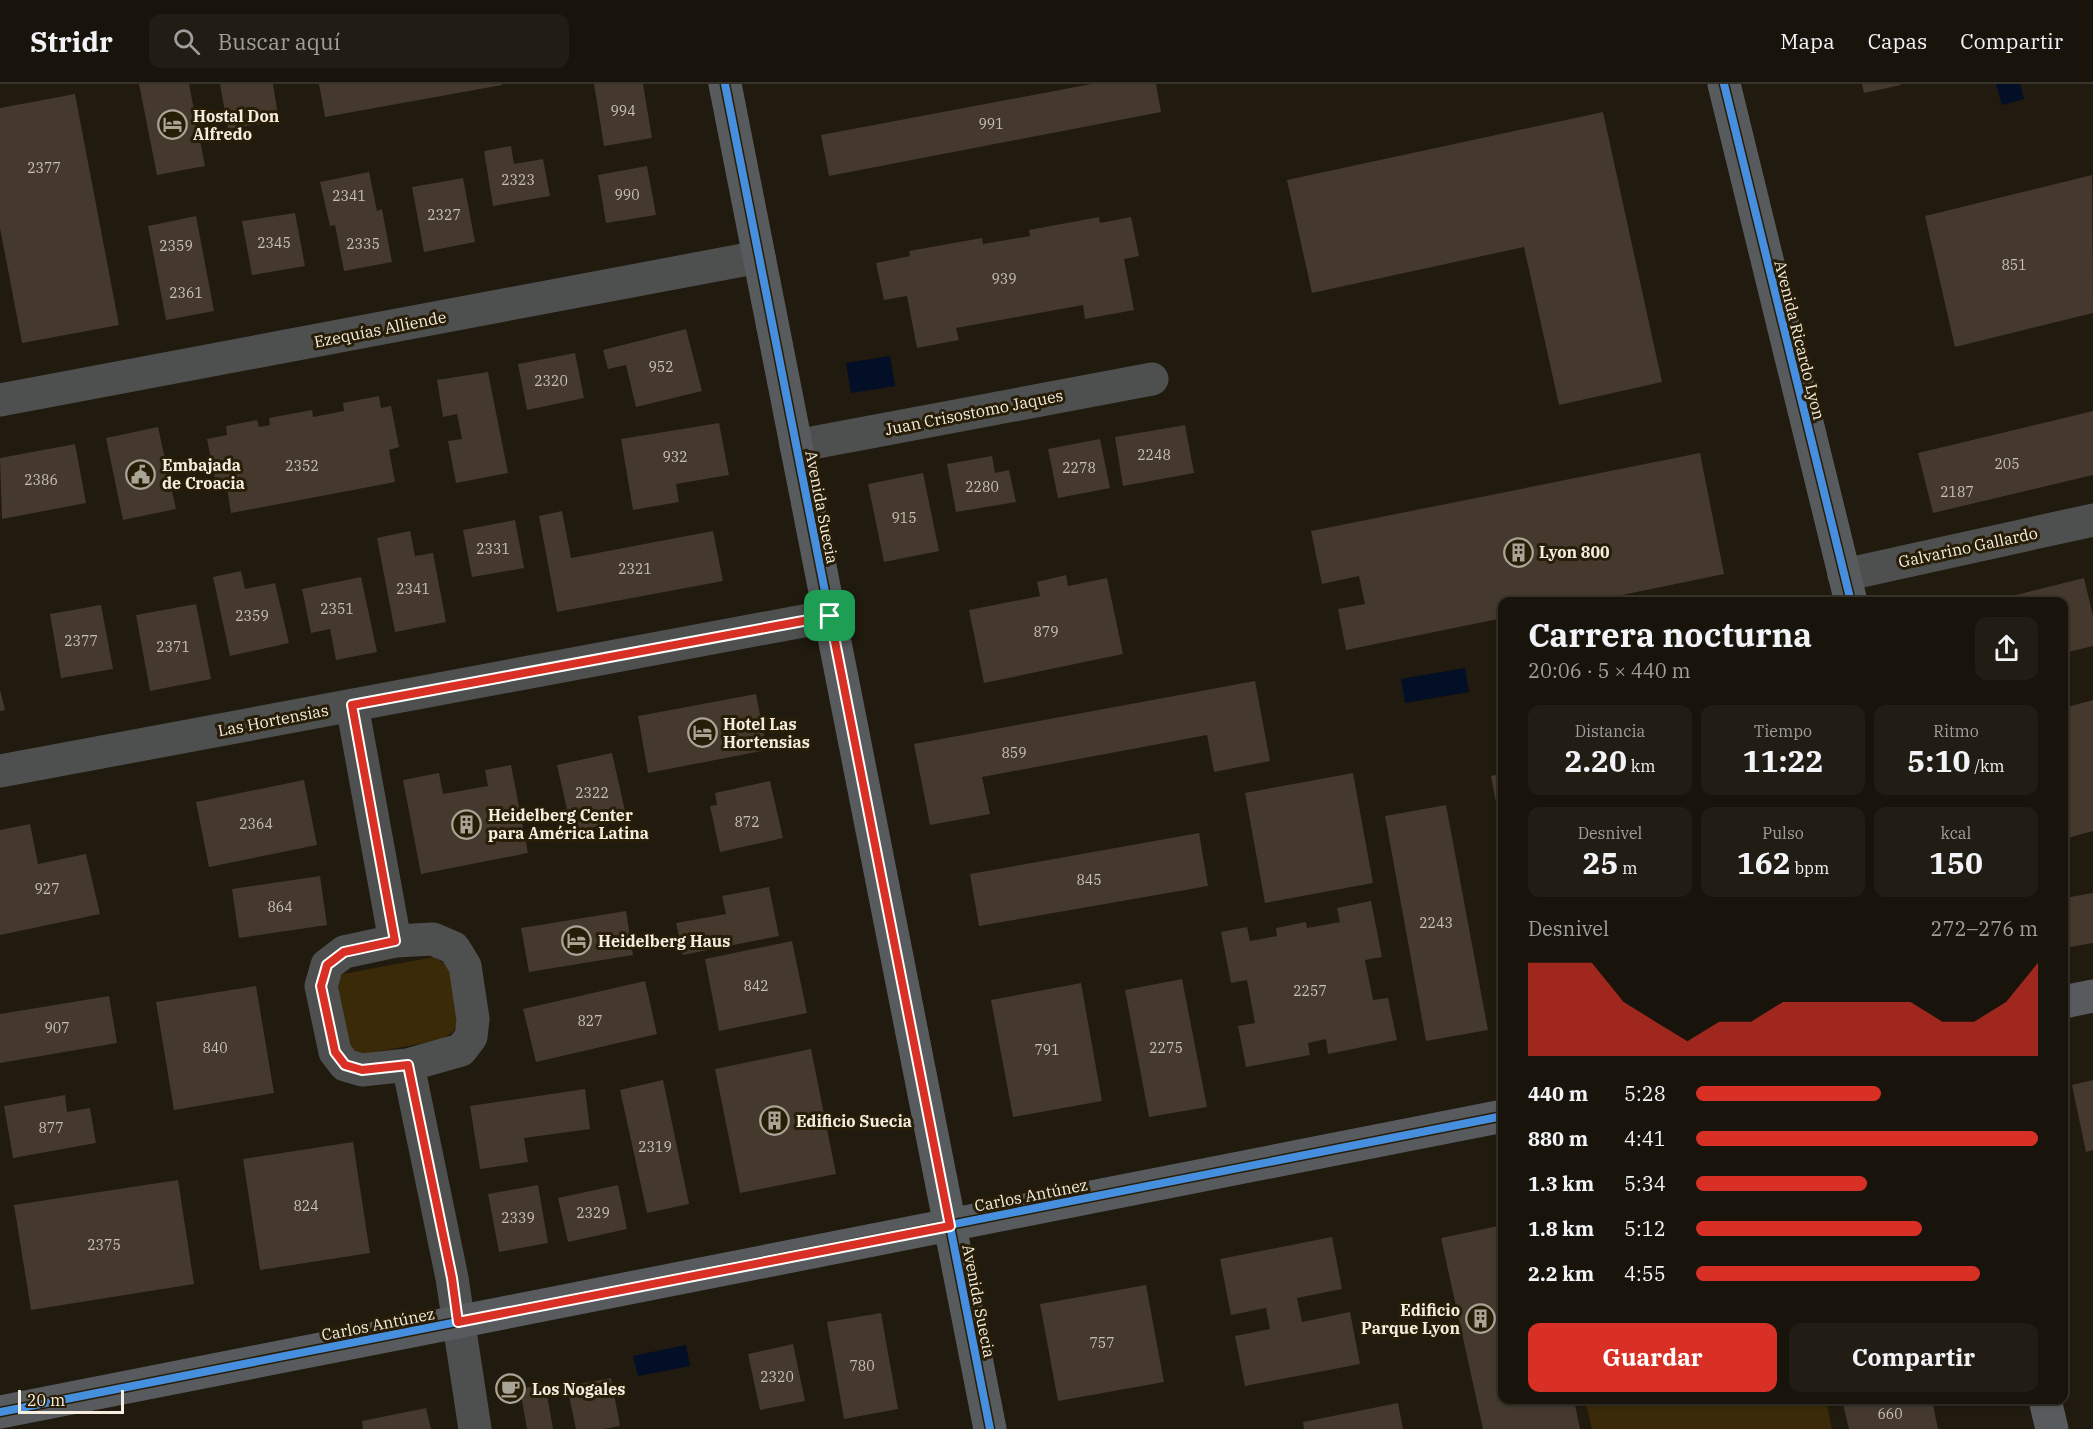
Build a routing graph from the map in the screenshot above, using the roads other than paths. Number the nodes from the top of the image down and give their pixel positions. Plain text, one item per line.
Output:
1 (725, 84) edge
2 (1724, 84) edge
3 (759, 257) junction
4 (1152, 379) dead end
5 (0, 400) edge
6 (796, 446) junction
7 (2093, 520) edge
8 (1847, 588) edge
9 (830, 616) junction
10 (352, 705) junction
11 (0, 771) edge
12 (395, 941) junction
13 (2093, 996) edge
14 (2068, 1001) edge
15 (408, 1065) junction
16 (1498, 1117) edge
17 (950, 1226) junction
18 (458, 1322) junction
19 (2046, 1404) edge
20 (0, 1412) edge
21 (475, 1429) edge
22 (990, 1429) edge
23 (2052, 1429) edge

1 - 3 street, Avenida Suecia
2 - 8 street, Avenida Ricardo Lyon
3 - 5 street, Ezequías Alliende
3 - 6 street, Avenida Suecia
4 - 6 street, Juan Crisostomo Jaques
6 - 9 street, Avenida Suecia
7 - 8 street, Galvarino Gallardo
9 - 10 street, Las Hortensias
9 - 17 street, Avenida Suecia
10 - 11 street, Las Hortensias
10 - 12 street
12 - 15 street
12 - 15 street
13 - 14 street
15 - 18 street
16 - 17 street, Carlos Antúnez
17 - 18 street, Carlos Antúnez
17 - 22 street, Avenida Suecia
18 - 20 street, Carlos Antúnez
18 - 21 street
19 - 23 street

